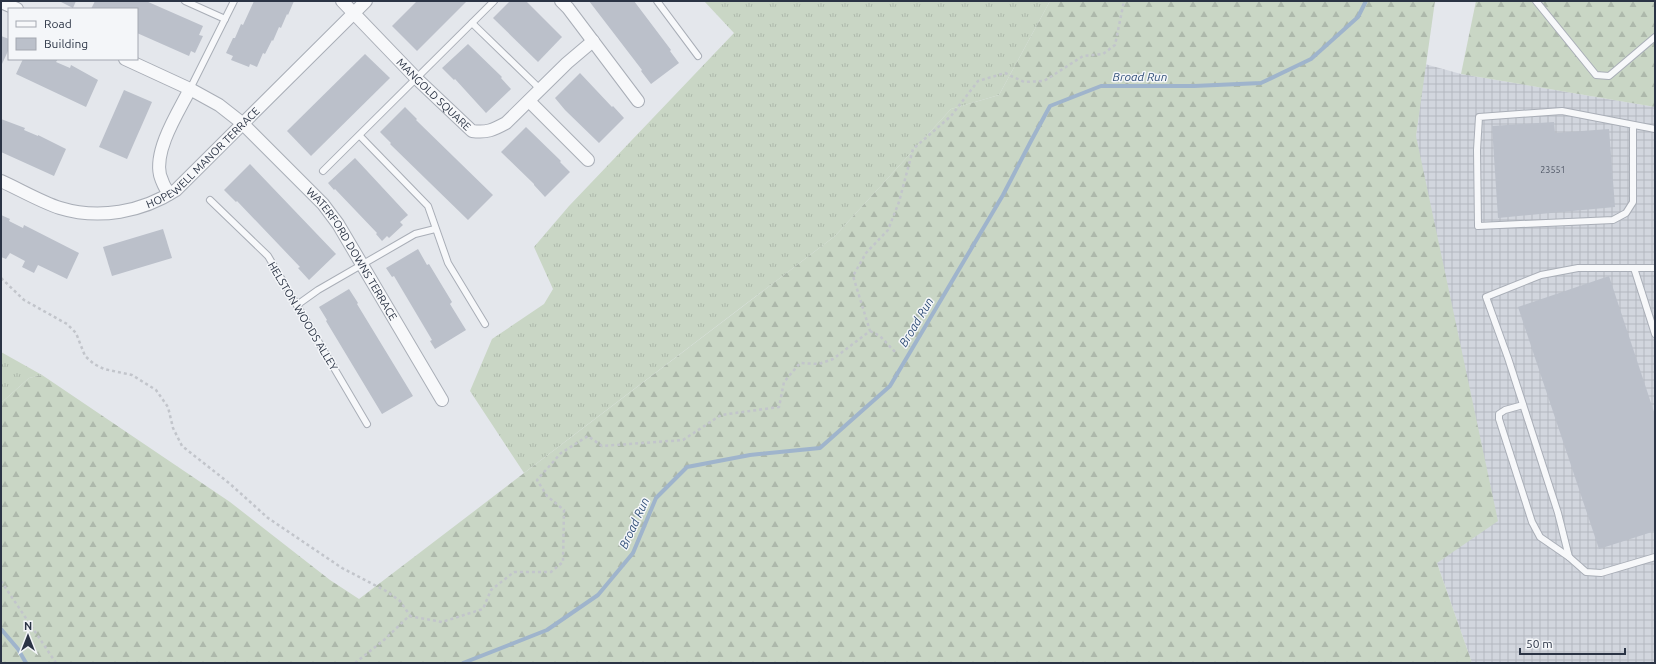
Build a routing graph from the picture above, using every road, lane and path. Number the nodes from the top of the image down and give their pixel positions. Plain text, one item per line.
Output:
1 (185, 1) edge
2 (234, 1) edge
3 (342, 1) edge
4 (366, 1) edge
5 (494, 1) edge
6 (562, 1) edge
7 (657, 1) edge
8 (1124, 1) edge
9 (1536, 1) edge
10 (1, 2) edge
11 (15, 8) edge
12 (355, 13) junction
13 (224, 19) junction
14 (472, 23) junction
15 (1655, 37) edge
16 (593, 41) junction
17 (698, 56) dead end
18 (127, 60) edge
19 (417, 79) junction
20 (190, 89) junction
21 (540, 89) junction
22 (529, 101) junction
23 (638, 101) dead end
24 (242, 124) junction
25 (1633, 125) junction
26 (1655, 129) edge
27 (360, 136) junction
28 (588, 160) dead end
29 (323, 171) dead end
30 (1, 181) edge
31 (169, 194) junction
32 (210, 200) dead end
33 (435, 229) junction
34 (362, 265) junction
35 (1634, 268) junction
36 (1655, 268) edge
37 (1, 278) edge
38 (297, 305) junction
39 (485, 324) dead end
40 (870, 331) junction
41 (1655, 334) edge
42 (896, 353) dead end
43 (442, 400) dead end
44 (1523, 405) junction
45 (367, 424) dead end
46 (1569, 557) junction
47 (1655, 557) edge
48 (1, 581) edge
49 (411, 617) junction
50 (56, 663) edge
51 (355, 663) edge

1 - 13 lane
2 - 13 lane
3 - 12 street, MANGOLD SQUARE
4 - 12 street, HOPEWELL MANOR TERRACE
5 - 14 lane
6 - 16 street
7 - 17 lane
8 - 40 path
9 - 15 lane
10 - 11 street
12 - 19 street, MANGOLD SQUARE
12 - 24 street, HOPEWELL MANOR TERRACE
13 - 20 lane
14 - 19 lane
14 - 21 lane
16 - 21 street, MANGOLD SQUARE
16 - 23 street
18 - 20 street, WATERFORD DOWNS TERRACE
19 - 22 street, MANGOLD SQUARE
19 - 27 lane
20 - 24 street, WATERFORD DOWNS TERRACE
20 - 31 street
21 - 22 street, MANGOLD SQUARE
22 - 28 street
24 - 31 street, HOPEWELL MANOR TERRACE
24 - 34 street, WATERFORD DOWNS TERRACE
25 - 25 lane
25 - 26 lane
27 - 29 lane
27 - 33 lane
30 - 31 street, HOPEWELL MANOR TERRACE
32 - 38 lane, HELSTON WOODS ALLEY
33 - 34 lane
33 - 39 lane
34 - 38 lane
34 - 43 street, WATERFORD DOWNS TERRACE
35 - 36 lane
35 - 41 lane
35 - 44 lane
37 - 49 path
38 - 45 lane, HELSTON WOODS ALLEY
40 - 42 path
40 - 49 path
44 - 46 lane
44 - 46 lane
46 - 47 lane
48 - 50 path
49 - 51 path

